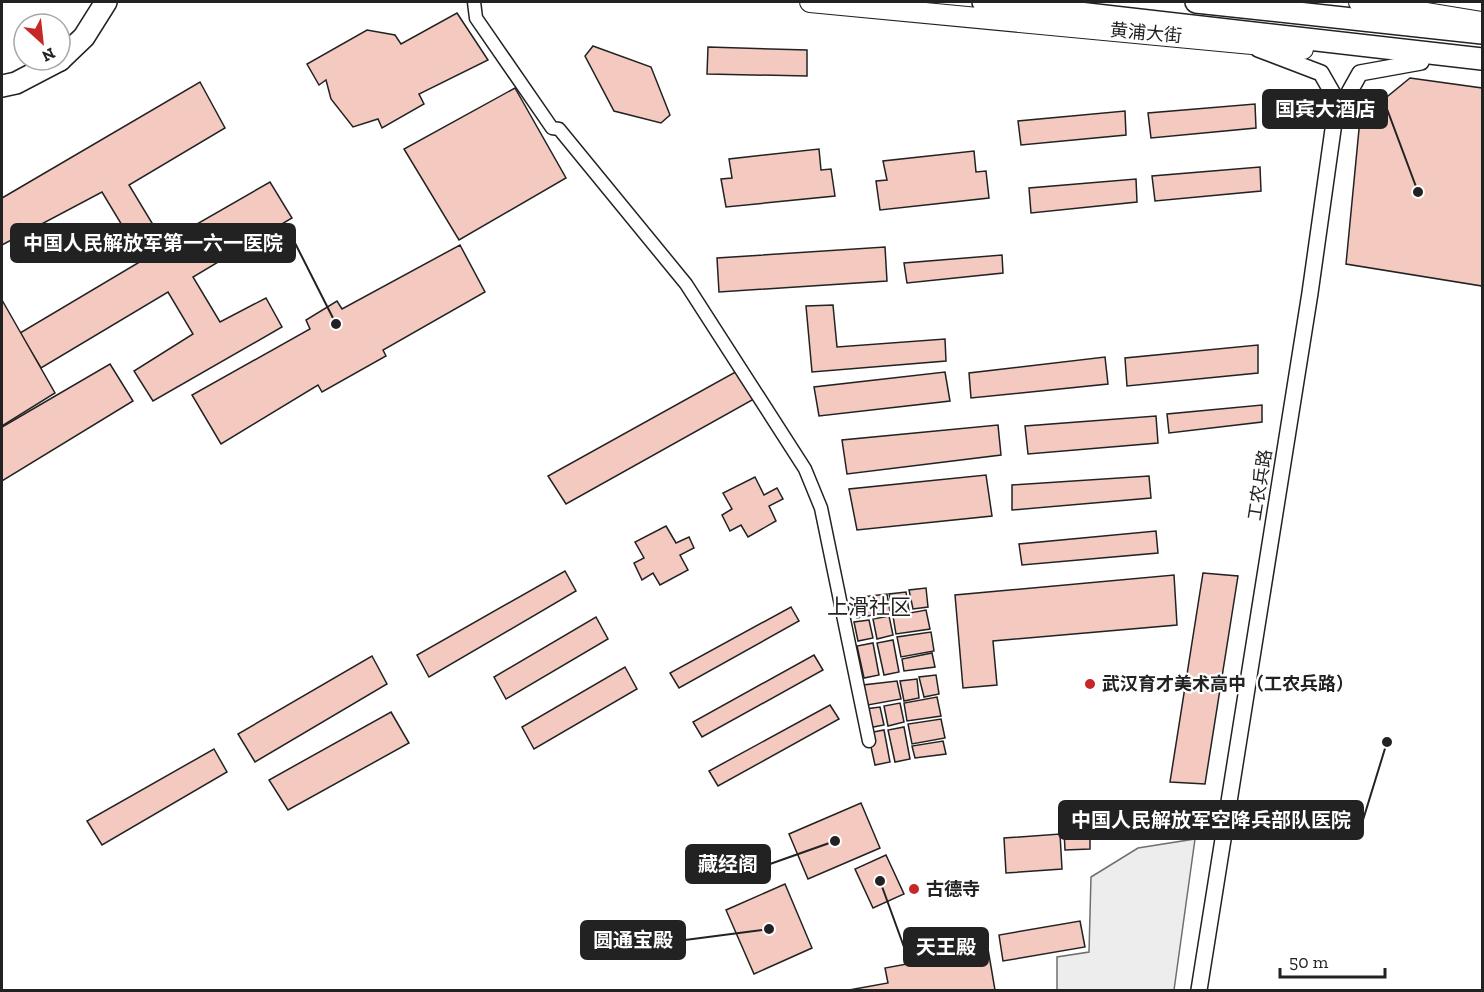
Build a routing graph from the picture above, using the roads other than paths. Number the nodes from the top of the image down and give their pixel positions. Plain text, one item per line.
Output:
1 (106, 2) edge
2 (474, 2) edge
3 (810, 2) edge
4 (983, 2) edge
5 (1196, 2) edge
6 (1359, 2) edge
7 (1006, 5) junction
8 (1482, 22) edge
9 (1052, 25) junction
10 (1482, 33) edge
11 (1241, 42) junction
12 (72, 48) edge
13 (1482, 58) edge
14 (1421, 62) junction
15 (1482, 69) edge
16 (37, 72) edge
17 (2, 86) edge
18 (869, 741) dead end
19 (1225, 827) junction
20 (1197, 829) dead end
21 (1199, 990) edge
22 (1207, 990) edge

1 - 12 highway
2 - 18 street
3 - 9 main road, 黄浦大街
4 - 7 highway
5 - 10 highway
6 - 8 main road
7 - 9 highway
7 - 13 highway
9 - 11 main road, 黄浦大街
11 - 14 main road, 黄浦大街
11 - 19 street, 工农兵路
14 - 15 main road, 黄浦大街
14 - 22 street, 工农兵路
16 - 17 highway
19 - 20 street
19 - 21 street, 工农兵路

